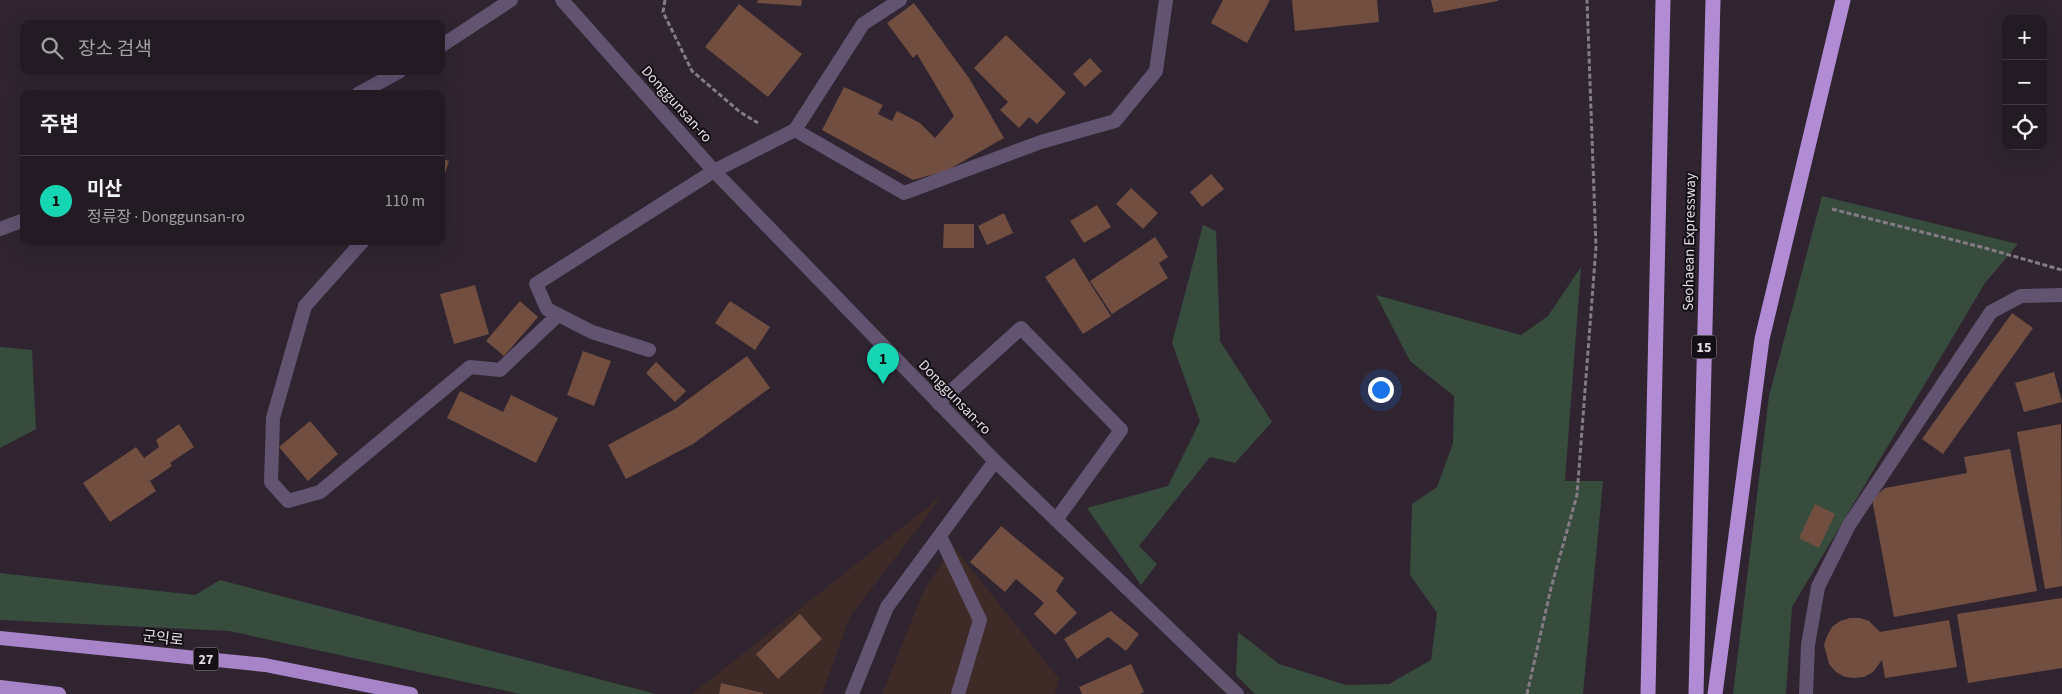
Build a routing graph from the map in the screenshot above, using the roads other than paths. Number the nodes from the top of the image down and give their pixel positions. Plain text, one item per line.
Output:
1 (510, 0) edge
2 (562, 0) edge
3 (900, 0) edge
4 (1166, 0) edge
5 (1663, 0) edge
6 (1713, 0) edge
7 (1843, 0) edge
8 (445, 43) edge
9 (393, 75) edge
10 (365, 90) edge
11 (795, 130) junction
12 (714, 171) junction
13 (20, 222) edge
14 (0, 229) edge
15 (359, 245) edge
16 (2062, 295) edge
17 (558, 315) junction
18 (649, 350) dead end
19 (938, 403) junction
20 (995, 461) junction
21 (1056, 520) junction
22 (940, 536) junction
23 (0, 638) edge
24 (0, 687) edge
25 (59, 694) edge
26 (411, 694) edge
27 (852, 694) edge
28 (958, 694) edge
29 (1237, 694) edge
30 (1648, 694) edge
31 (1696, 694) edge
32 (1715, 694) edge
33 (1806, 694) edge

1 - 8 street
2 - 12 street, Donggunsan-ro
3 - 11 street
4 - 11 street
5 - 30 highway, Seohaean Expressway
6 - 31 highway, Seohaean Expressway / 15
7 - 32 highway
9 - 10 street
11 - 12 street
12 - 17 street
12 - 19 street, Donggunsan-ro
13 - 14 street
15 - 17 street
16 - 33 street
17 - 18 street
19 - 20 street, Donggunsan-ro
19 - 21 street
20 - 21 street, Donggunsan-ro
20 - 22 street
21 - 29 street, Donggunsan-ro
22 - 27 street
22 - 28 street
23 - 26 highway, 군익로 / 27
24 - 25 highway

